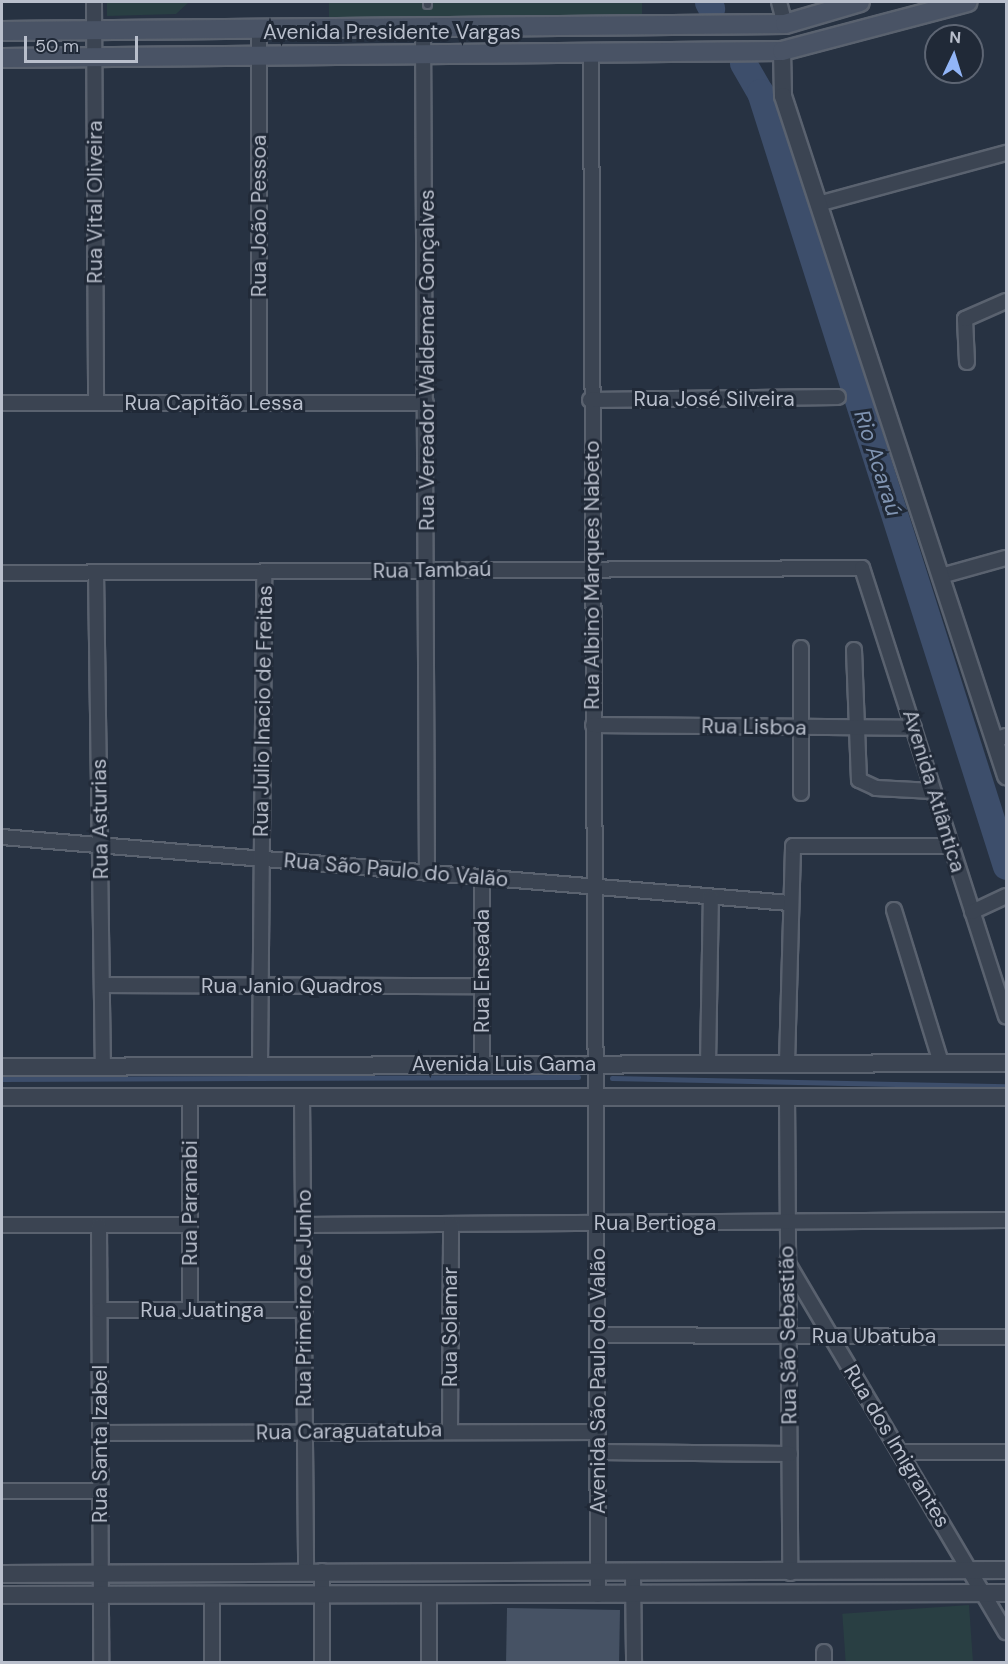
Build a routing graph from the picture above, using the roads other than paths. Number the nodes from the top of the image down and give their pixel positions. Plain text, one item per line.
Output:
1 (94, 2) edge
2 (779, 2) edge
3 (860, 2) edge
4 (968, 2) edge
5 (785, 24) junction
6 (423, 27) junction
7 (259, 28) junction
8 (94, 30) junction
9 (2, 31) edge
10 (782, 51) junction
11 (425, 54) junction
12 (591, 54) junction
13 (259, 55) junction
14 (94, 57) junction
15 (2, 58) edge
16 (1006, 153) edge
17 (822, 203) junction
18 (1006, 301) edge
19 (967, 362) dead end
20 (838, 398) dead end
21 (590, 399) junction
22 (2, 403) edge
23 (96, 403) junction
24 (259, 403) junction
25 (426, 403) junction
26 (1006, 558) edge
27 (591, 567) junction
28 (862, 568) joint
29 (428, 570) junction
30 (96, 572) junction
31 (264, 572) junction
32 (2, 573) edge
33 (941, 576) junction
34 (801, 648) dead end
35 (854, 651) dead end
36 (593, 725) junction
37 (801, 727) junction
38 (855, 728) junction
39 (914, 728) junction
40 (1000, 738) edge
41 (1006, 777) edge
42 (933, 791) junction
43 (801, 793) dead end
44 (2, 837) edge
45 (100, 846) junction
46 (950, 846) junction
47 (260, 859) junction
48 (427, 873) junction
49 (482, 878) junction
50 (595, 887) junction
51 (1006, 896) edge
52 (711, 897) junction
53 (790, 903) junction
54 (894, 910) dead end
55 (972, 912) junction
56 (103, 985) junction
57 (259, 986) junction
58 (482, 986) junction
59 (1006, 1016) edge
60 (787, 1063) junction
61 (941, 1063) junction
62 (1006, 1063) edge
63 (482, 1064) junction
64 (597, 1064) junction
65 (708, 1064) junction
66 (260, 1065) junction
67 (103, 1066) junction
68 (2, 1067) edge
69 (597, 1096) junction
70 (787, 1096) junction
71 (2, 1097) edge
72 (190, 1097) junction
73 (302, 1097) junction
74 (1006, 1097) edge
75 (1006, 1220) edge
76 (787, 1222) junction
77 (598, 1223) junction
78 (451, 1224) junction
79 (189, 1225) junction
80 (304, 1225) junction
81 (2, 1226) edge
82 (99, 1226) junction
83 (786, 1261) junction
84 (100, 1310) junction
85 (190, 1310) junction
86 (305, 1310) junction
87 (598, 1335) junction
88 (788, 1336) junction
89 (831, 1336) junction
90 (1006, 1337) edge
91 (450, 1430) junction
92 (305, 1431) junction
93 (598, 1432) junction
94 (100, 1433) junction
95 (598, 1452) junction
96 (900, 1452) junction
97 (1006, 1452) edge
98 (790, 1454) junction
99 (2, 1491) edge
100 (101, 1491) junction
101 (1006, 1570) edge
102 (314, 1571) junction
103 (971, 1571) junction
104 (790, 1573) junction
105 (2, 1574) edge
106 (101, 1574) junction
107 (598, 1575) junction
108 (633, 1575) junction
109 (984, 1593) junction
110 (1006, 1593) edge
111 (322, 1594) junction
112 (2, 1595) edge
113 (101, 1595) junction
114 (212, 1595) junction
115 (429, 1595) junction
116 (598, 1595) junction
117 (634, 1595) junction
118 (1006, 1632) edge
119 (101, 1662) edge
120 (212, 1662) edge
121 (322, 1662) edge
122 (429, 1662) edge
123 (634, 1662) edge

1 - 8 street, Rua Vital Oliveira
2 - 5 street
3 - 5 main road, Avenida Presidente Vargas
4 - 10 main road, Avenida Presidente Vargas
5 - 6 main road, Avenida Presidente Vargas
6 - 7 main road, Avenida Presidente Vargas
6 - 11 street, Rua Vereador Waldemar Gonçalves
7 - 8 main road, Avenida Presidente Vargas
7 - 13 street, Rua João Pessoa
8 - 9 main road, Avenida Presidente Vargas
8 - 14 street, Rua Vital Oliveira
10 - 12 main road, Avenida Presidente Vargas
10 - 17 street
11 - 12 main road, Avenida Presidente Vargas
11 - 13 main road, Avenida Presidente Vargas
11 - 25 street, Rua Vereador Waldemar Gonçalves
12 - 21 street, Rua Albino Marques Nabeto
13 - 14 main road, Avenida Presidente Vargas
13 - 24 street, Rua João Pessoa
14 - 15 main road, Avenida Presidente Vargas
14 - 23 street, Rua Vital Oliveira
16 - 17 street
17 - 33 street
18 - 19 street
20 - 21 street, Rua José Silveira
21 - 27 street, Rua Albino Marques Nabeto
22 - 23 street, Rua Capitão Lessa
23 - 24 street, Rua Capitão Lessa
24 - 25 street, Rua Capitão Lessa
25 - 29 street, Rua Vereador Waldemar Gonçalves
26 - 33 street
27 - 28 street, Rua Tambaú
27 - 29 street, Rua Tambaú
27 - 36 street, Rua Albino Marques Nabeto
28 - 39 street, Avenida Atlântica
29 - 31 street, Rua Tambaú
29 - 48 street, Rua Vereador Waldemar Gonçalves
30 - 31 street, Rua Tambaú
30 - 32 street, Rua Tambaú
30 - 45 street, Rua Asturias
31 - 47 street, Rua Julio Inacio de Freitas
33 - 40 street
34 - 37 street
35 - 38 street
36 - 37 street, Rua Lisboa
36 - 50 street, Rua Albino Marques Nabeto
37 - 38 street, Rua Lisboa
37 - 43 street
38 - 39 street, Rua Lisboa
38 - 42 street
39 - 42 street, Avenida Atlântica
40 - 41 street
42 - 46 street, Avenida Atlântica
44 - 45 street, Rua São Paulo do Valão
45 - 47 street, Rua São Paulo do Valão
45 - 56 street, Rua Asturias
46 - 53 street
46 - 55 street, Avenida Atlântica
47 - 48 street, Rua São Paulo do Valão
47 - 57 street, Rua Julio Inacio de Freitas
48 - 49 street, Rua São Paulo do Valão
49 - 50 street, Rua São Paulo do Valão
49 - 58 street, Rua Enseada
50 - 52 street, Rua São Paulo do Valão
50 - 64 street, Rua Albino Marques Nabeto
51 - 55 street
52 - 53 street, Rua São Paulo do Valão
52 - 65 street
53 - 60 street
54 - 61 street
55 - 59 street, Avenida Atlântica
56 - 57 street, Rua Janio Quadros
56 - 67 street, Rua Asturias
57 - 58 street, Rua Janio Quadros
57 - 66 street, Rua Julio Inacio de Freitas
58 - 63 street, Rua Enseada
60 - 61 street, Avenida Luis Gama
60 - 65 street, Avenida Luis Gama
61 - 62 street, Avenida Luis Gama
63 - 64 street, Avenida Luis Gama
63 - 66 street, Avenida Luis Gama
64 - 65 street, Avenida Luis Gama
64 - 69 street, Rua Albino Marques Nabeto
66 - 67 street, Avenida Luis Gama
67 - 68 street, Avenida Luis Gama
69 - 70 street, Avenida Luis Gama
69 - 73 street, Avenida Luis Gama
69 - 77 street, Avenida São Paulo do Valão
70 - 74 street, Avenida Luis Gama
70 - 76 street, Rua São Sebastião
71 - 72 street, Avenida Luis Gama
72 - 73 street, Avenida Luis Gama
72 - 79 street, Rua Paranabi
73 - 80 street, Rua Primeiro de Junho
75 - 76 street, Rua Bertioga
76 - 77 street, Rua Bertioga
76 - 83 street, Rua São Sebastião
77 - 78 street, Rua Bertioga
77 - 87 street, Avenida São Paulo do Valão
78 - 80 street, Rua Bertioga
78 - 91 street, Rua Solamar
79 - 82 street
79 - 85 street, Rua Paranabi
80 - 86 street, Rua Primeiro de Junho
81 - 82 street
82 - 84 street, Rua Santa Izabel
83 - 88 street, Rua São Sebastião
83 - 89 street, Rua dos Imigrantes
84 - 85 street, Rua Juatinga
84 - 94 street, Rua Santa Izabel
85 - 86 street, Rua Juatinga
86 - 92 street, Rua Primeiro de Junho
87 - 88 street, Rua Ubatuba
87 - 93 street, Avenida São Paulo do Valão
88 - 89 street, Rua Ubatuba
88 - 98 street, Rua São Sebastião
89 - 90 street, Rua Ubatuba
89 - 96 street, Rua dos Imigrantes
91 - 92 street, Rua Caraguatatuba
91 - 93 street, Rua Caraguatatuba
92 - 94 street, Rua Caraguatatuba
92 - 102 street, Rua Primeiro de Junho
93 - 95 street, Avenida São Paulo do Valão
94 - 100 street, Rua Santa Izabel
95 - 98 street
95 - 107 street, Avenida São Paulo do Valão
96 - 97 street
96 - 103 street, Rua dos Imigrantes
98 - 104 street, Rua São Sebastião
99 - 100 street
100 - 106 street, Rua Santa Izabel
101 - 103 street
102 - 106 street
102 - 107 street
102 - 111 street, Rua Primeiro de Junho
103 - 104 street
103 - 109 street, Rua dos Imigrantes
104 - 108 street
105 - 106 street
106 - 113 street, Rua Santa Izabel
107 - 108 street
107 - 116 street, Avenida São Paulo do Valão
108 - 117 street
109 - 110 street
109 - 117 street
109 - 118 street, Rua dos Imigrantes
111 - 114 street
111 - 115 street
111 - 121 street, Rua Primeiro de Junho
112 - 113 street
113 - 114 street
113 - 119 street, Rua Santa Izabel
114 - 120 street
115 - 116 street
115 - 122 street
116 - 117 street
117 - 123 street

